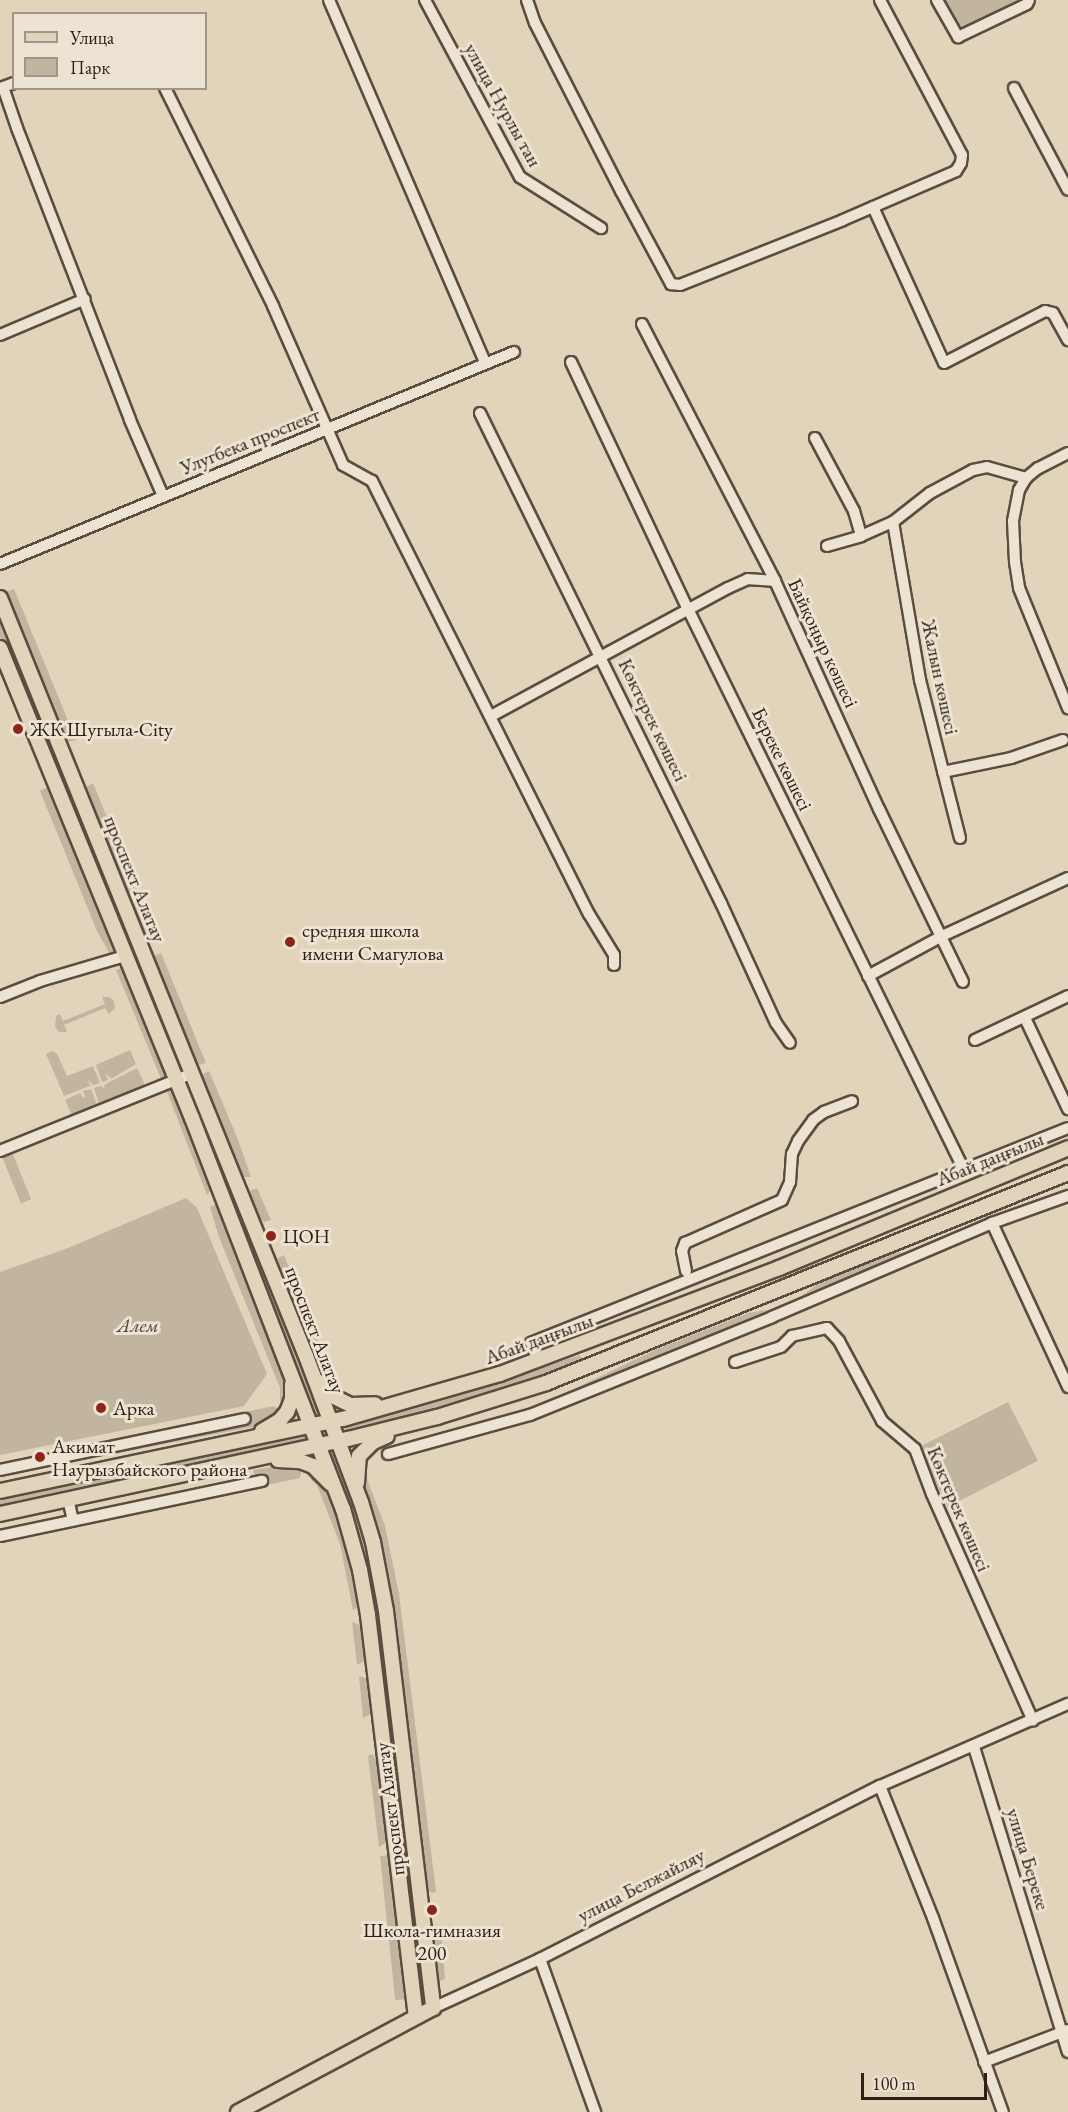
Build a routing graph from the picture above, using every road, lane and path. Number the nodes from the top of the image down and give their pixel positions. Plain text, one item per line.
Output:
1 (329, 0) edge
2 (425, 0) edge
3 (527, 0) edge
4 (880, 0) edge
5 (937, 0) edge
6 (1029, 0) edge
7 (4, 85) edge
8 (1014, 88) dead end
9 (166, 90) edge
10 (1068, 190) edge
11 (873, 207) junction
12 (601, 228) dead end
13 (85, 298) junction
14 (642, 324) dead end
15 (0, 335) edge
16 (1068, 340) edge
17 (514, 352) dead end
18 (571, 362) dead end
19 (485, 363) junction
20 (480, 413) dead end
21 (325, 429) junction
22 (815, 438) dead end
23 (1068, 453) edge
24 (1026, 478) junction
25 (163, 496) junction
26 (892, 522) junction
27 (861, 536) junction
28 (827, 546) dead end
29 (0, 564) edge
30 (775, 581) junction
31 (0, 598) edge
32 (687, 609) junction
33 (0, 648) edge
34 (601, 655) junction
35 (1068, 708) edge
36 (491, 716) junction
37 (1063, 740) dead end
38 (943, 772) junction
39 (76, 785) junction
40 (58, 792) junction
41 (960, 838) dead end
42 (1068, 878) edge
43 (942, 936) junction
44 (142, 949) junction
45 (125, 956) junction
46 (614, 965) dead end
47 (868, 976) junction
48 (963, 982) dead end
49 (1068, 996) edge
50 (0, 997) edge
51 (1025, 1018) junction
52 (975, 1040) dead end
53 (790, 1043) dead end
54 (193, 1073) junction
55 (175, 1080) junction
56 (852, 1101) dead end
57 (1068, 1109) edge
58 (1068, 1128) edge
59 (1068, 1148) edge
60 (0, 1151) edge
61 (964, 1170) junction
62 (1068, 1173) edge
63 (1068, 1196) edge
64 (992, 1223) junction
65 (686, 1271) dead end
66 (590, 1342) junction
67 (306, 1356) junction
68 (538, 1360) junction
69 (288, 1361) junction
70 (598, 1362) junction
71 (735, 1362) dead end
72 (1068, 1387) edge
73 (431, 1396) junction
74 (437, 1417) junction
75 (244, 1419) dead end
76 (330, 1421) junction
77 (312, 1425) junction
78 (244, 1439) junction
79 (337, 1441) junction
80 (320, 1445) junction
81 (388, 1454) dead end
82 (57, 1458) junction
83 (249, 1461) junction
84 (0, 1470) edge
85 (62, 1478) junction
86 (262, 1481) dead end
87 (0, 1491) edge
88 (68, 1499) junction
89 (361, 1502) junction
90 (343, 1509) junction
91 (0, 1514) edge
92 (73, 1520) junction
93 (0, 1536) edge
94 (392, 1664) junction
95 (374, 1668) junction
96 (1068, 1704) edge
97 (1033, 1721) junction
98 (974, 1747) junction
99 (880, 1786) junction
100 (414, 1842) junction
101 (397, 1846) junction
102 (540, 1959) junction
103 (433, 2008) junction
104 (416, 2016) junction
105 (1066, 2031) edge
106 (1068, 2052) edge
107 (984, 2062) junction
108 (238, 2112) edge
109 (595, 2112) edge
110 (1003, 2112) edge

1 - 19 street
2 - 12 street, улица Нурлы тан
3 - 11 street
4 - 11 street
5 - 6 street
7 - 13 street
8 - 10 street
9 - 21 street
11 - 16 street
13 - 15 street
13 - 25 street
14 - 30 street, Байқоңыр көшесі
17 - 19 street, Улугбека проспект
18 - 32 street, Береке көшесі
19 - 21 street, Улугбека проспект
20 - 34 street, Көктерек көшесі
21 - 25 street, Улугбека проспект
21 - 36 street
22 - 27 street
23 - 24 street
24 - 26 street
24 - 35 street
25 - 29 street, Улугбека проспект
26 - 27 street
26 - 38 street, Жалын көшесі
27 - 28 street
30 - 32 street
30 - 43 street, Байқоңыр көшесі
31 - 39 main road, проспект Алатау
32 - 34 street
32 - 47 street, Береке көшесі
33 - 40 main road, проспект Алатау
34 - 36 street
34 - 53 street, Көктерек көшесі
36 - 46 street
37 - 38 street
38 - 41 street, Жалын көшесі
39 - 40 main road
39 - 44 main road, проспект Алатау
40 - 45 main road, проспект Алатау
42 - 43 street
43 - 47 street
43 - 48 street, Байқоңыр көшесі
44 - 45 main road
44 - 54 main road, проспект Алатау
45 - 50 street
45 - 55 main road, проспект Алатау
47 - 61 street, Береке көшесі
49 - 51 street
51 - 52 street
51 - 57 street
54 - 55 street
54 - 67 main road, проспект Алатау
55 - 60 street
55 - 69 main road, проспект Алатау
56 - 65 street
58 - 61 street
59 - 66 main road, Абай даңғылы
61 - 68 street
62 - 70 main road
63 - 64 street
64 - 72 street
64 - 81 street
66 - 68 main road, Абай даңғылы
66 - 70 main road
67 - 73 main road
67 - 76 main road, проспект Алатау
68 - 73 main road, Абай даңғылы
69 - 77 main road, проспект Алатау
69 - 78 main road
70 - 74 main road
71 - 97 street, Көктерек көшесі
73 - 76 main road, Абай даңғылы
74 - 79 main road
74 - 89 main road
75 - 82 street
76 - 77 main road, Абай даңғылы
76 - 79 main road, проспект Алатау
77 - 78 main road, Абай даңғылы
77 - 80 main road, проспект Алатау
78 - 85 main road, Абай даңғылы
79 - 80 main road
79 - 89 main road, проспект Алатау
80 - 83 main road
80 - 90 main road, проспект Алатау
82 - 84 street
82 - 85 street
83 - 88 main road
83 - 90 main road
85 - 87 main road, Абай даңғылы
86 - 92 street
88 - 91 main road
88 - 92 street
89 - 94 main road, проспект Алатау
90 - 95 main road, проспект Алатау
92 - 93 street
94 - 95 main road
94 - 100 main road, проспект Алатау
95 - 101 main road, проспект Алатау
96 - 97 street, улица Белжайляу
97 - 98 street, улица Белжайляу
98 - 99 street, улица Белжайляу
98 - 105 street, улица Береке
99 - 102 street, улица Белжайляу
99 - 107 street
100 - 101 main road
100 - 103 main road, проспект Алатау
101 - 104 main road, проспект Алатау
102 - 103 street, улица Белжайляу
102 - 109 street
103 - 104 main road, улица Белжайляу
104 - 108 main road, улица Белжайляу
105 - 106 street, улица Береке
105 - 107 street
107 - 110 street

